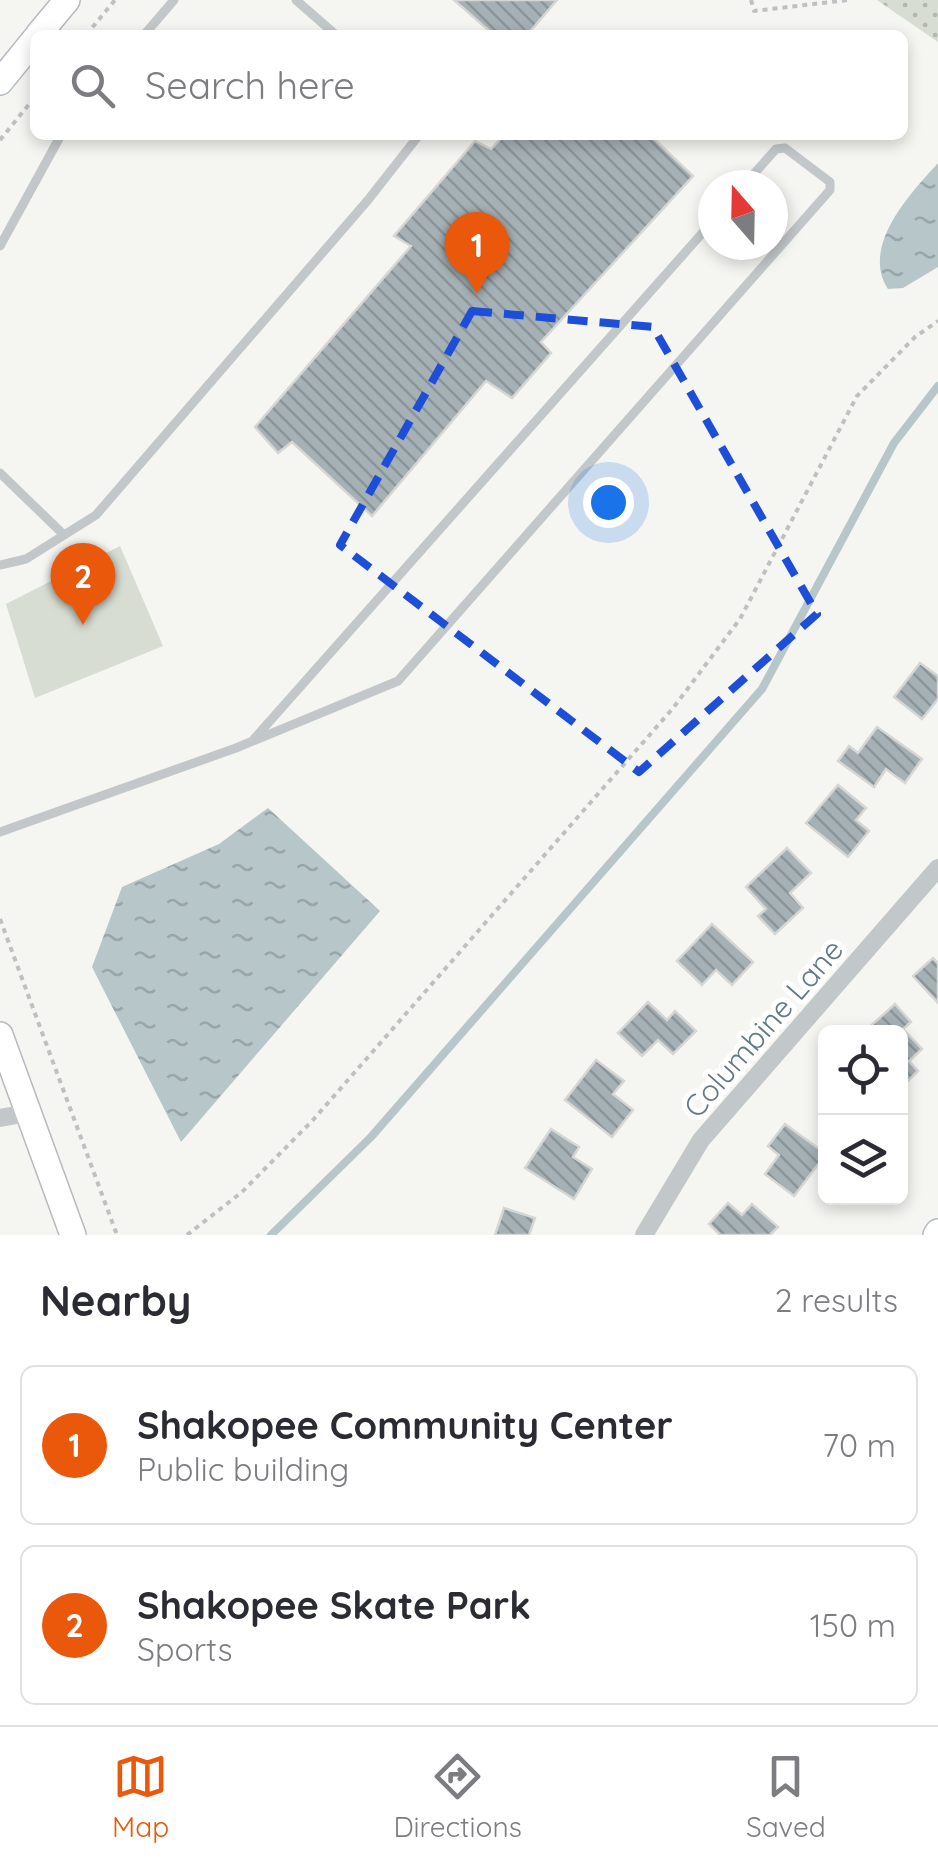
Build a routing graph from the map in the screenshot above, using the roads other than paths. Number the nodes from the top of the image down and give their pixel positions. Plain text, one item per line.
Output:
1 (67, 0) edge
2 (174, 0) edge
3 (296, 0) edge
4 (43, 30) edge
5 (148, 30) edge
6 (330, 30) edge
7 (30, 46) edge
8 (0, 82) edge
9 (58, 140) edge
10 (415, 140) edge
11 (758, 170) edge
12 (698, 237) edge
13 (788, 238) edge
14 (0, 246) edge
15 (768, 260) edge
16 (0, 472) edge
17 (64, 535) junction
18 (0, 565) edge
19 (252, 742) junction
20 (0, 832) edge
21 (938, 868) edge
22 (0, 1035) edge
23 (28, 1113) junction
24 (0, 1118) edge
25 (73, 1235) edge
26 (644, 1235) edge

1 - 4 street
2 - 5 lane
3 - 6 lane
7 - 8 street
9 - 14 lane
10 - 17 lane
11 - 13 lane
12 - 19 lane
15 - 19 lane
16 - 17 lane
17 - 18 lane
19 - 20 lane
21 - 26 street, Columbine Lane
22 - 23 street
23 - 24 street
23 - 25 street

